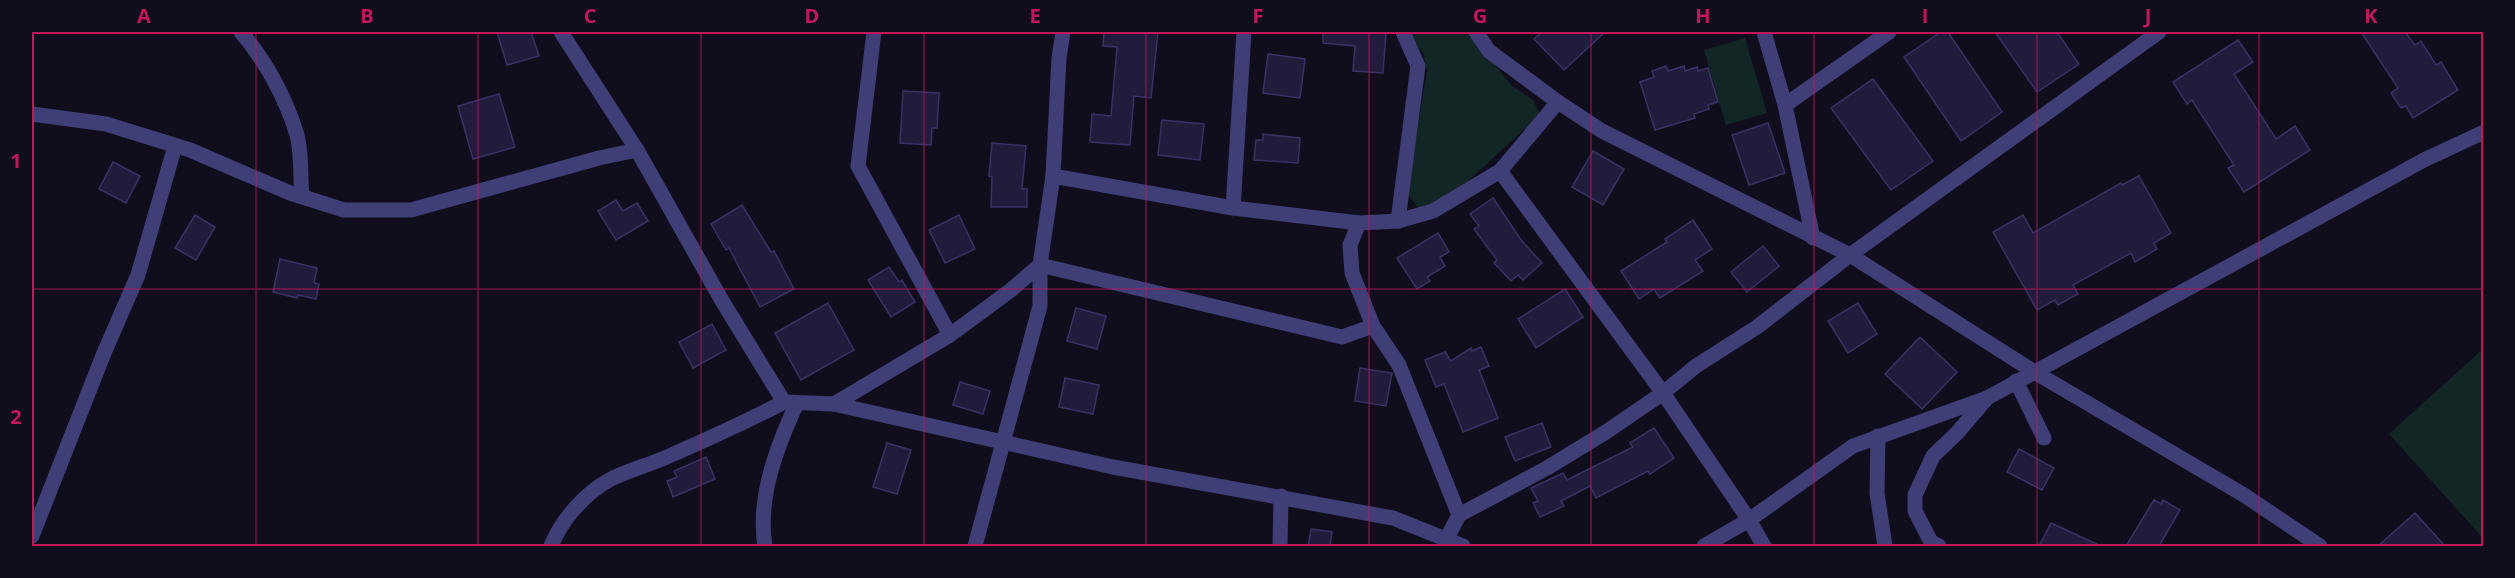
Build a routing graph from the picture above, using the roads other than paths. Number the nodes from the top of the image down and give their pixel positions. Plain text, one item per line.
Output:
1 (241, 32) edge
2 (561, 32) edge
3 (874, 32) edge
4 (1063, 32) edge
5 (1244, 32) edge
6 (1403, 32) edge
7 (1476, 32) edge
8 (1764, 32) edge
9 (1889, 32) edge
10 (2159, 32) edge
11 (1558, 102) junction
12 (1785, 105) junction
13 (32, 114) edge
14 (2484, 132) edge
15 (175, 146) junction
16 (637, 150) junction
17 (1500, 171) junction
18 (1053, 176) junction
19 (302, 196) junction
20 (1233, 208) junction
21 (1398, 221) junction
22 (1359, 223) junction
23 (1813, 238) junction
24 (1850, 255) junction
25 (1040, 265) junction
26 (1373, 326) junction
27 (950, 335) junction
28 (2036, 373) junction
29 (2016, 381) junction
30 (1663, 393) junction
31 (1987, 398) junction
32 (790, 402) junction
33 (834, 404) junction
34 (1878, 436) junction
35 (2044, 438) dead end
36 (1003, 444) junction
37 (1281, 496) junction
38 (1459, 515) junction
39 (1749, 520) junction
40 (32, 536) edge
41 (1446, 540) junction
42 (551, 546) edge
43 (765, 546) edge
44 (975, 546) edge
45 (1280, 546) edge
46 (1463, 546) edge
47 (1704, 546) edge
48 (1764, 546) edge
49 (1885, 546) edge
50 (1940, 546) edge
51 (2320, 546) edge

1 - 19 street
2 - 16 street
3 - 27 street
4 - 18 street
5 - 20 street
6 - 21 street
7 - 11 street
8 - 12 street
9 - 12 street
10 - 24 street
11 - 17 street
11 - 23 street
12 - 23 street
13 - 15 street
14 - 28 street
15 - 19 street
15 - 40 street
16 - 19 street
16 - 32 street
17 - 21 street
17 - 30 street
18 - 20 street
18 - 25 street
20 - 22 street
21 - 22 street
22 - 26 street
23 - 24 street
24 - 28 street
24 - 30 street
25 - 26 street
25 - 27 street
25 - 36 street
26 - 38 street
27 - 33 street
28 - 29 street
28 - 51 street
29 - 31 street
29 - 35 street
30 - 38 street
30 - 39 street
31 - 34 street
31 - 50 street
32 - 33 street
32 - 42 street
32 - 43 street
33 - 36 street
34 - 39 street
34 - 49 street
36 - 37 street
36 - 44 street
37 - 41 street
37 - 45 street
38 - 41 street
39 - 47 street
39 - 48 street
41 - 46 street

